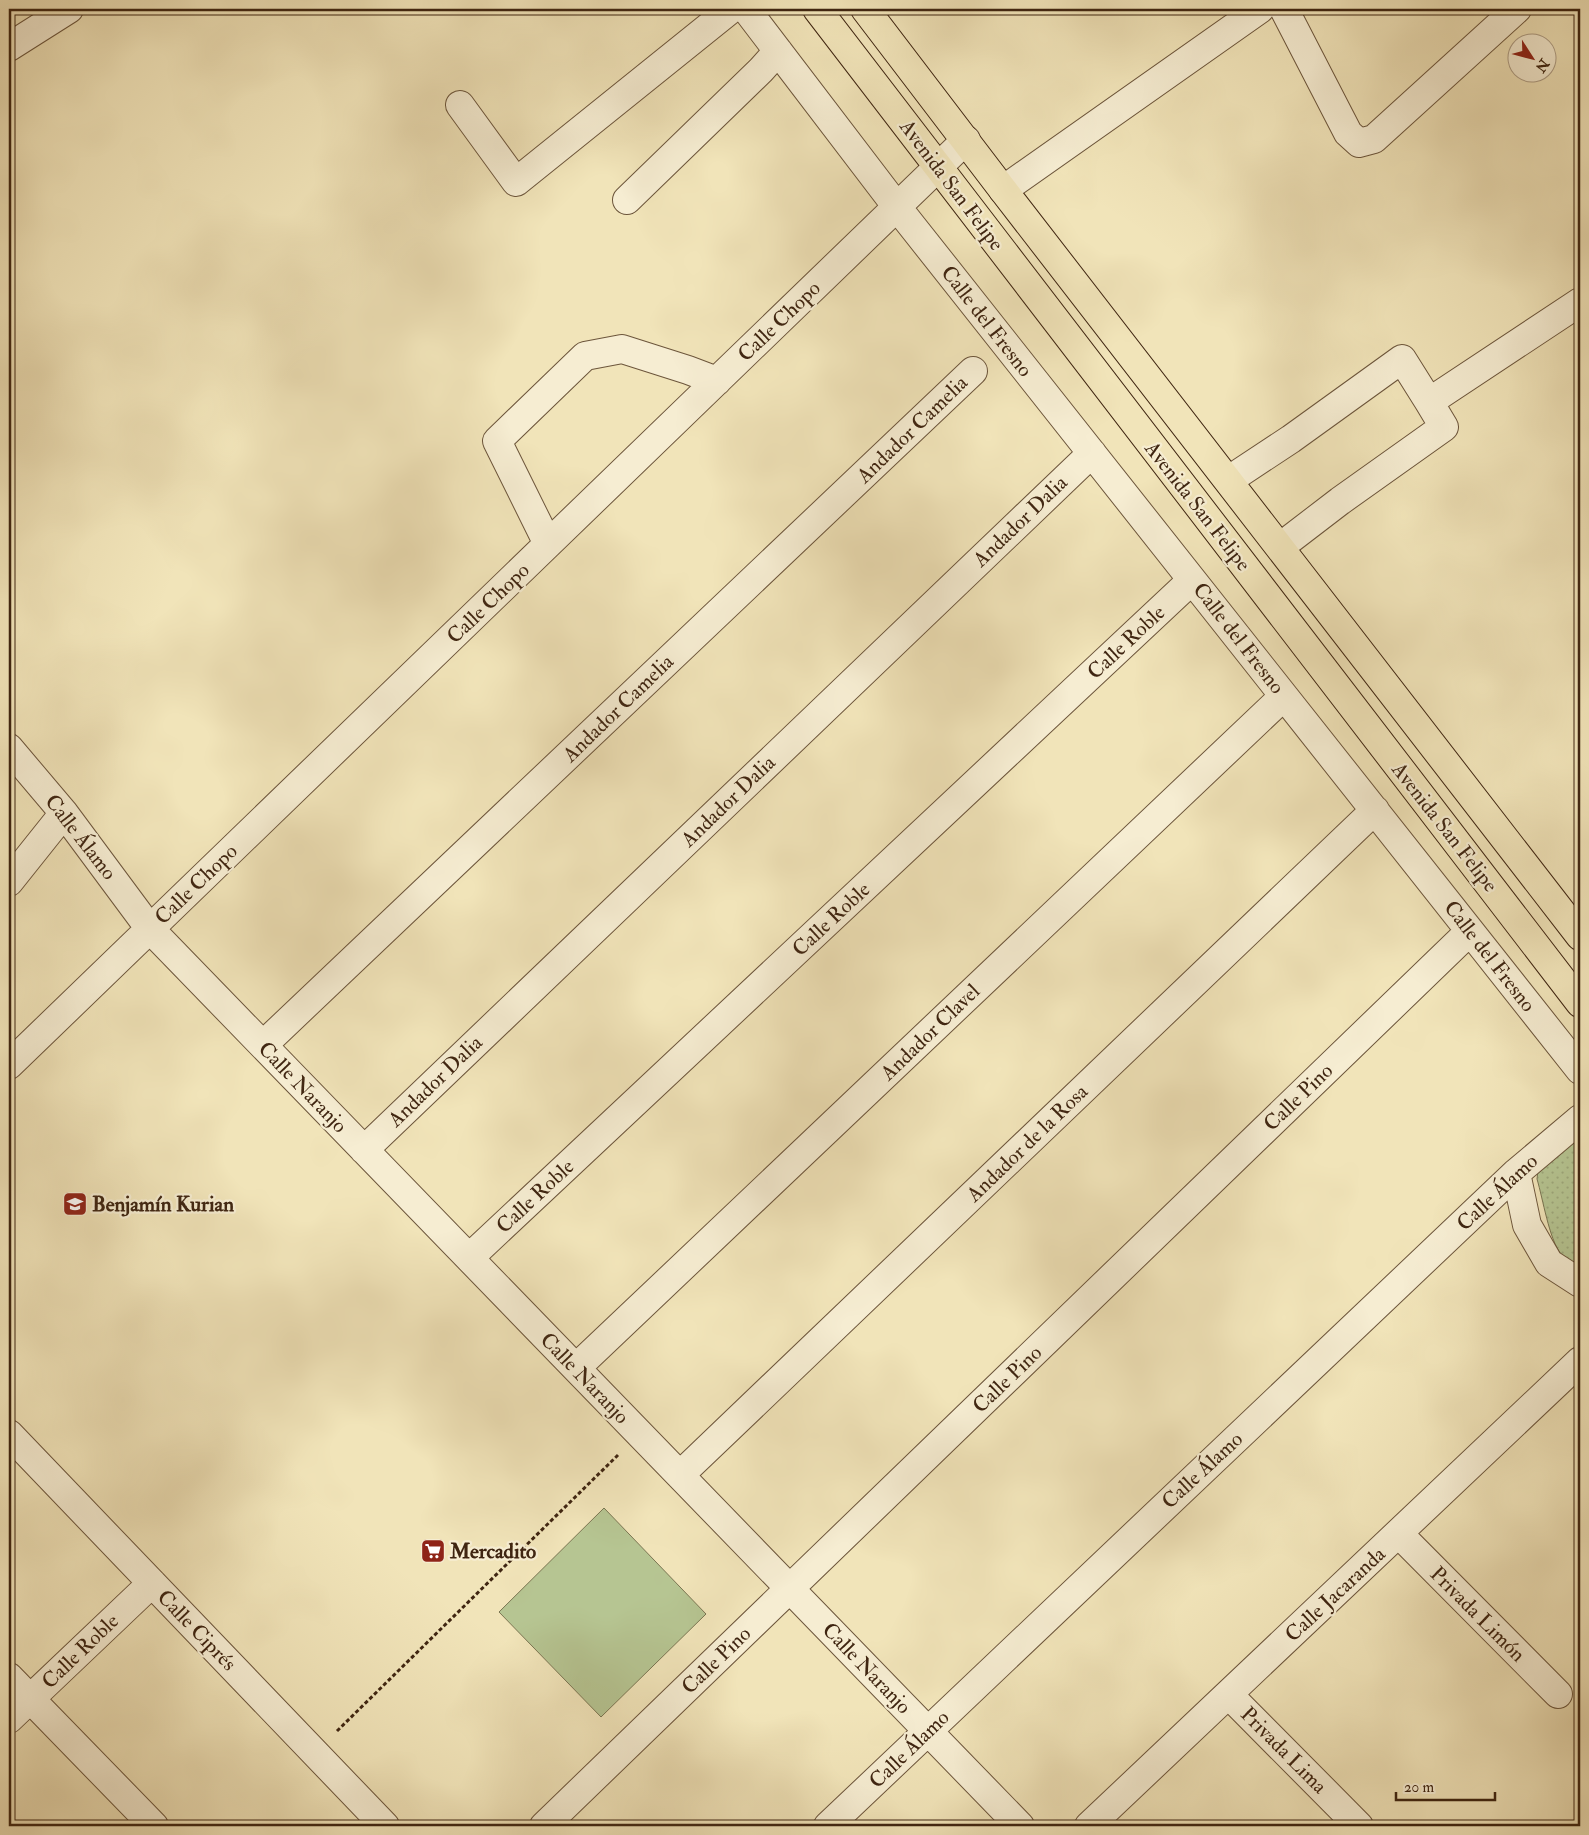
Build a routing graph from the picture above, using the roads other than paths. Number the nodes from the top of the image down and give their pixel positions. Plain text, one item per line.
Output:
1 (69, 9) edge
2 (730, 9) edge
3 (746, 9) edge
4 (817, 9) edge
5 (865, 9) edge
6 (1260, 9) edge
7 (1284, 9) edge
8 (1517, 9) edge
9 (9, 47) edge
10 (778, 51) junction
11 (460, 105) dead end
12 (966, 140) junction
13 (938, 167) junction
14 (1003, 190) junction
15 (627, 200) dead end
16 (897, 207) junction
17 (1580, 302) edge
18 (973, 371) dead end
19 (717, 381) junction
20 (1429, 402) junction
21 (1092, 453) junction
22 (1228, 480) junction
23 (548, 544) junction
24 (1280, 547) junction
25 (1192, 580) junction
26 (1284, 696) junction
27 (9, 748) edge
28 (1375, 810) junction
29 (64, 813) junction
30 (9, 882) edge
31 (150, 929) junction
32 (1470, 931) junction
33 (1580, 936) edge
34 (1580, 1003) edge
35 (263, 1045) junction
36 (9, 1065) edge
37 (1580, 1070) edge
38 (1580, 1119) edge
39 (364, 1150) junction
40 (1516, 1173) junction
41 (469, 1258) junction
42 (1580, 1283) edge
43 (1580, 1361) edge
44 (576, 1368) junction
45 (9, 1434) edge
46 (680, 1476) junction
47 (1399, 1534) junction
48 (152, 1582) junction
49 (790, 1589) junction
50 (9, 1677) edge
51 (1558, 1694) dead end
52 (1229, 1695) junction
53 (30, 1698) junction
54 (9, 1719) edge
55 (928, 1731) junction
56 (154, 1826) edge
57 (386, 1826) edge
58 (544, 1826) edge
59 (828, 1826) edge
60 (1020, 1826) edge
61 (1089, 1826) edge
62 (1359, 1826) edge

1 - 9 street
2 - 11 street
3 - 10 street
4 - 13 main road, Avenida San Felipe
5 - 12 main road, Avenida San Felipe
6 - 14 street
7 - 8 street
10 - 15 street
10 - 16 street
12 - 13 street, Calle Chopo
12 - 14 main road, Avenida San Felipe
13 - 16 street, Calle Chopo
13 - 34 main road, Avenida San Felipe
14 - 22 main road, Avenida San Felipe
16 - 19 street, Calle Chopo
16 - 21 street, Calle del Fresno
17 - 20 street
18 - 35 street, Andador Camelia
19 - 23 street, Calle Chopo
19 - 23 street
20 - 22 street
20 - 24 street
21 - 25 street, Calle del Fresno
21 - 39 street, Andador Dalia
22 - 24 main road, Avenida San Felipe
23 - 31 street, Calle Chopo
24 - 33 main road, Avenida San Felipe
25 - 26 street, Calle del Fresno
25 - 41 street, Calle Roble
26 - 28 street, Calle del Fresno
26 - 44 street, Andador Clavel
27 - 29 street, Calle Álamo
28 - 32 street, Calle del Fresno
28 - 46 street, Andador de la Rosa
29 - 30 street
29 - 31 street, Calle Álamo
31 - 35 street, Calle Naranjo
31 - 36 street, Calle Chopo
32 - 37 street, Calle del Fresno
32 - 49 street, Calle Pino
35 - 39 street, Calle Naranjo
38 - 40 street, Calle Álamo
39 - 41 street, Calle Naranjo
40 - 42 street
40 - 55 street, Calle Álamo
41 - 44 street, Calle Naranjo
43 - 47 street, Calle Jacaranda
44 - 46 street, Calle Naranjo
45 - 48 street, Calle Ciprés
46 - 49 street, Calle Naranjo
47 - 51 street, Privada Limón
47 - 52 street, Calle Jacaranda
48 - 53 street, Calle Roble
48 - 57 street, Calle Ciprés
49 - 55 street, Calle Naranjo
49 - 58 street, Calle Pino
50 - 53 street
52 - 61 street, Calle Jacaranda
52 - 62 street, Privada Lima
53 - 54 street, Calle Roble
53 - 56 street
55 - 59 street, Calle Álamo
55 - 60 street, Calle Naranjo

